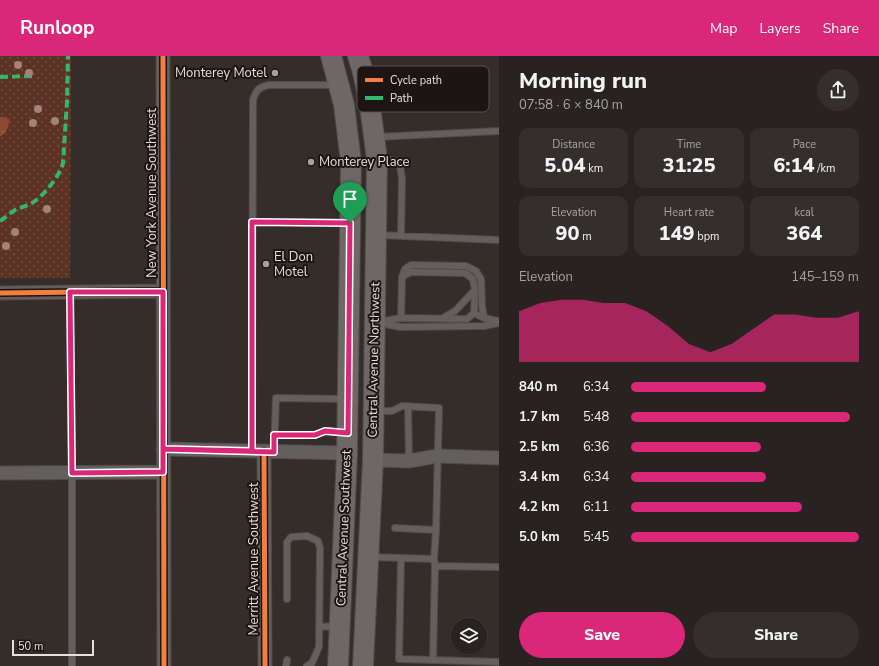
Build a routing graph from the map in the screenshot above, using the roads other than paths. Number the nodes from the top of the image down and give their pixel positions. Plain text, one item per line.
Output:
1 (163, 56) edge
2 (331, 56) edge
3 (358, 56) edge
4 (361, 66) edge
5 (339, 85) junction
6 (371, 112) edge
7 (499, 131) edge
8 (374, 137) junction
9 (377, 159) junction
10 (252, 222) junction
11 (350, 223) junction
12 (376, 235) junction
13 (401, 236) junction
14 (499, 240) edge
15 (402, 277) junction
16 (475, 290) junction
17 (70, 292) junction
18 (163, 292) junction
19 (0, 293) edge
20 (474, 313) junction
21 (400, 318) junction
22 (484, 318) junction
23 (442, 319) junction
24 (375, 322) junction
25 (499, 322) edge
26 (426, 327) junction
27 (348, 399) junction
28 (408, 406) junction
29 (374, 411) junction
30 (348, 433) junction
31 (274, 435) junction
32 (163, 449) junction
33 (263, 451) junction
34 (347, 453) junction
35 (437, 456) junction
36 (499, 458) edge
37 (373, 460) junction
38 (409, 461) junction
39 (163, 472) junction
40 (0, 473) edge
41 (72, 473) junction
42 (395, 528) dead end
43 (436, 530) junction
44 (369, 557) junction
45 (401, 558) junction
46 (434, 559) junction
47 (435, 566) junction
48 (499, 567) edge
49 (287, 600) dead end
50 (340, 626) junction
51 (319, 627) junction
52 (432, 660) junction
53 (499, 662) edge
54 (72, 666) edge
55 (164, 666) edge
56 (266, 666) edge
57 (307, 666) edge
58 (338, 666) edge
59 (364, 666) edge

1 - 18 street, New York Avenue Southwest
2 - 5 main road, Central Avenue Southwest
3 - 4 main road, Central Avenue Northwest
5 - 10 lane
5 - 11 main road, Central Avenue Southwest
6 - 8 main road, Central Avenue Northwest
7 - 8 lane
8 - 9 main road, Central Avenue Northwest
9 - 12 main road, Central Avenue Northwest
9 - 13 lane
10 - 11 lane
10 - 33 lane
11 - 27 main road, Central Avenue Southwest
12 - 13 lane
12 - 24 main road, Central Avenue Northwest
13 - 14 lane
15 - 16 lane
15 - 21 lane
15 - 22 lane
16 - 20 lane
16 - 23 lane
17 - 18 street
17 - 19 street
17 - 41 lane
18 - 32 street, New York Avenue Southwest
20 - 22 lane
20 - 23 lane
21 - 23 lane
21 - 24 lane
22 - 25 lane
23 - 26 lane
24 - 26 lane
24 - 29 main road, Central Avenue Northwest
25 - 26 lane
27 - 30 main road, Central Avenue Southwest
27 - 31 lane
28 - 29 lane
28 - 35 lane
28 - 38 lane
29 - 37 main road, Central Avenue Northwest
30 - 31 lane
30 - 34 main road, Central Avenue Southwest
31 - 33 lane
32 - 33 street
32 - 39 street, New York Avenue Southwest
33 - 34 street
33 - 56 street, Merritt Avenue Southwest
34 - 50 main road, Central Avenue Southwest
35 - 36 street
35 - 38 street
35 - 43 lane
37 - 38 street
37 - 44 main road, Central Avenue Northwest
39 - 41 street
39 - 55 street, New York Avenue Southwest
40 - 41 street
41 - 54 lane
42 - 43 lane
43 - 46 lane
44 - 45 lane
44 - 59 main road, Central Avenue Northwest
45 - 46 lane
45 - 52 lane
46 - 47 lane
47 - 48 lane
47 - 52 lane
49 - 51 lane
50 - 51 lane
50 - 58 main road, Central Avenue Southwest
51 - 57 lane
52 - 53 lane

